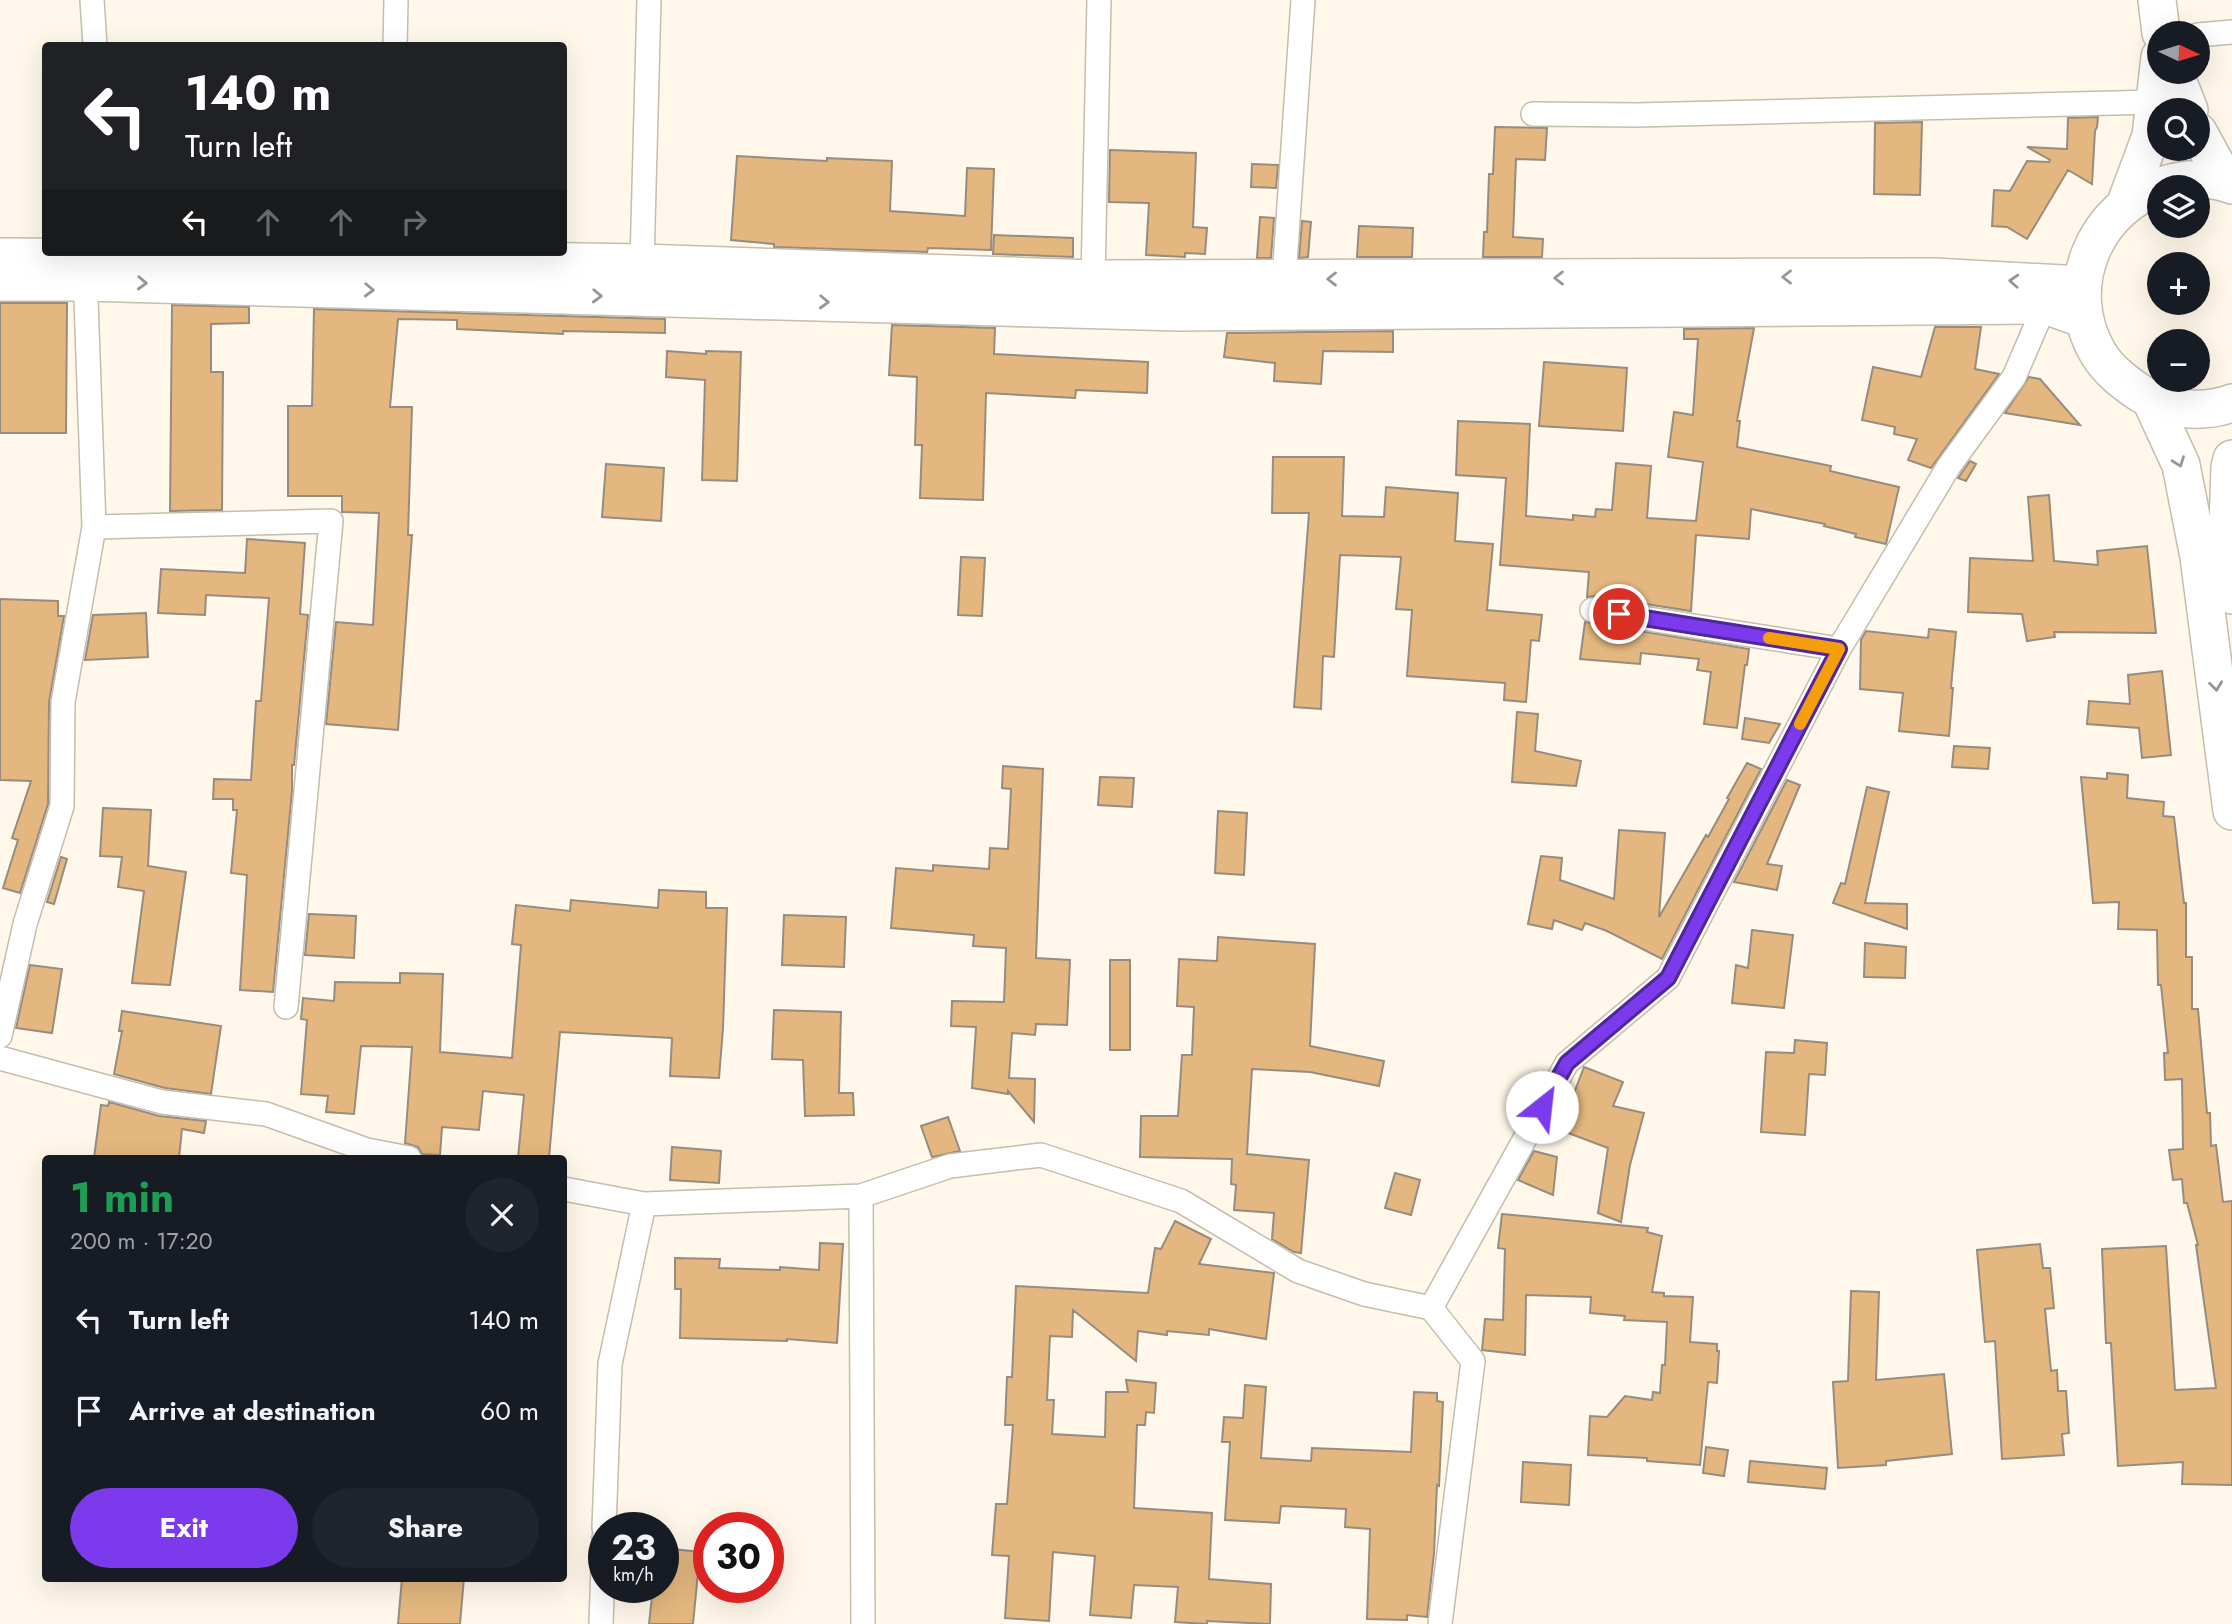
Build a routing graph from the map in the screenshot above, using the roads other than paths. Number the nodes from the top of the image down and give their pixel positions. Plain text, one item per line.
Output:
1 (92, 0) edge
2 (396, 0) edge
3 (649, 0) edge
4 (1099, 0) edge
5 (1303, 0) edge
6 (2157, 0) edge
7 (2160, 21) edge
8 (2232, 32) edge
9 (2210, 33) edge
10 (96, 42) edge
11 (395, 42) edge
12 (2147, 106) edge
13 (1533, 114) dead end
14 (2147, 147) edge
15 (2210, 152) edge
16 (2229, 184) edge
17 (2126, 203) junction
18 (393, 256) edge
19 (0, 257) edge
20 (99, 262) edge
21 (642, 263) junction
22 (1093, 279) junction
23 (1284, 279) junction
24 (0, 282) edge
25 (2084, 302) junction
26 (2045, 306) junction
27 (2151, 400) junction
28 (2232, 403) edge
29 (2232, 459) edge
30 (94, 527) junction
31 (2232, 595) edge
32 (1592, 610) dead end
33 (1839, 649) junction
34 (2232, 811) edge
35 (286, 1007) dead end
36 (0, 1036) edge
37 (0, 1058) edge
38 (393, 1155) edge
39 (567, 1189) edge
40 (861, 1196) junction
41 (644, 1204) junction
42 (1431, 1308) junction
43 (605, 1512) edge
44 (602, 1603) edge
45 (601, 1624) edge
46 (863, 1624) edge
47 (1440, 1624) edge

1 - 10 street
2 - 11 street
3 - 21 street
4 - 22 street
5 - 23 street
6 - 7 main road
8 - 9 street
12 - 13 street
14 - 17 main road
15 - 16 main road
16 - 17 main road
17 - 25 main road
18 - 20 main road
18 - 21 main road
19 - 20 main road
20 - 24 main road
20 -> 26 main road
20 - 30 street
21 - 22 main road
22 - 23 main road
25 -> 23 main road
25 - 26 main road
25 - 27 main road
26 - 33 street
27 - 28 main road
27 -> 34 main road
29 - 31 main road
30 - 35 street
30 - 36 street
32 - 33 street
33 - 42 street
37 - 38 street
39 - 41 street
40 - 41 street
40 - 42 street
40 - 46 street
41 - 43 street
42 - 47 street
44 - 45 street

